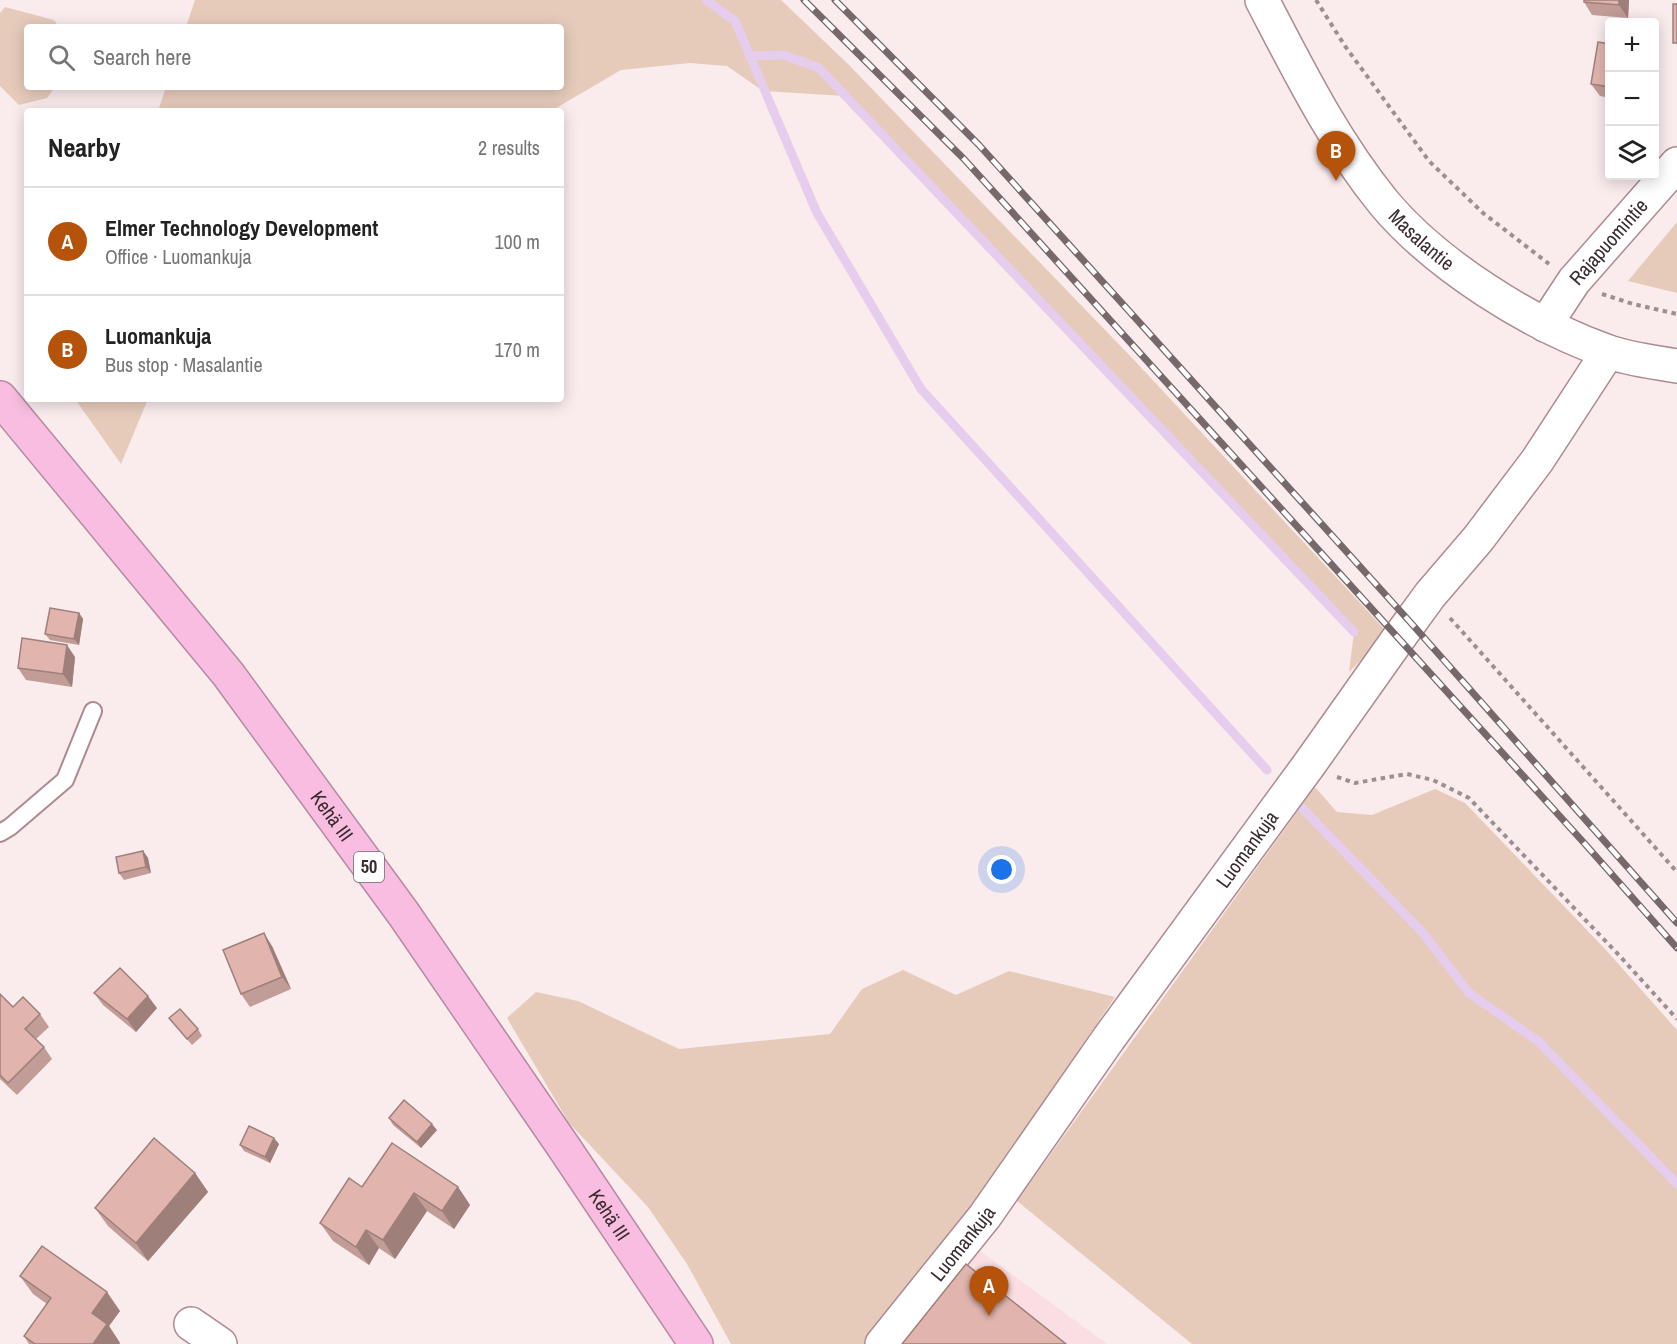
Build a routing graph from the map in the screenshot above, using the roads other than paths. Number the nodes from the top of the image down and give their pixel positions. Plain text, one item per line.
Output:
1 (1262, 0) edge
2 (1677, 164) edge
3 (1545, 325) junction
4 (1608, 352) junction
5 (1677, 366) edge
6 (0, 398) edge
7 (93, 711) dead end
8 (0, 832) edge
9 (191, 1324) dead end
10 (220, 1344) edge
11 (696, 1344) edge
12 (882, 1344) edge

1 - 3 street, Masalantie
2 - 3 street, Rajapuomintie
3 - 4 street, Masalantie
4 - 5 street, Masalantie
4 - 12 street, Luomankuja
6 - 11 highway, Kehä III / 50
7 - 8 lane
9 - 10 street

